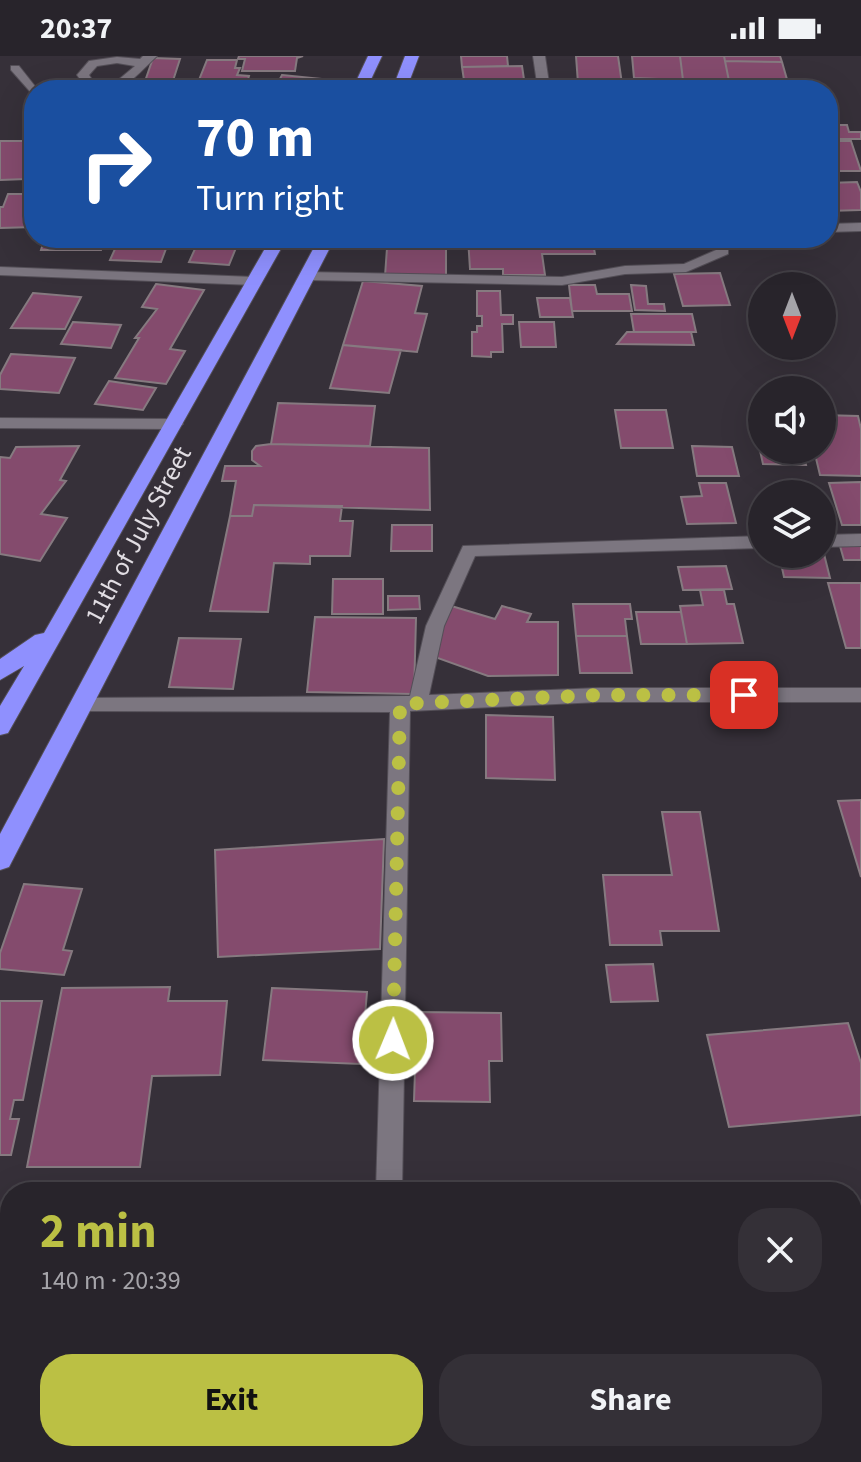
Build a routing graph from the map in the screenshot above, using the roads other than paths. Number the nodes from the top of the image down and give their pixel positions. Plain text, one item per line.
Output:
1 (375, 56) edge
2 (412, 56) edge
3 (539, 56) edge
4 (18, 62) edge
5 (0, 67) edge
6 (28, 80) edge
7 (364, 80) edge
8 (403, 80) edge
9 (543, 80) edge
10 (861, 227) edge
11 (838, 228) edge
12 (273, 248) edge
13 (322, 248) edge
14 (723, 251) dead end
15 (0, 271) edge
16 (307, 276) junction
17 (254, 281) junction
18 (0, 423) edge
19 (175, 424) junction
20 (861, 540) edge
21 (836, 541) edge
22 (748, 542) edge
23 (64, 619) junction
24 (0, 671) edge
25 (861, 695) edge
26 (81, 703) junction
27 (409, 703) junction
28 (1, 724) edge
29 (0, 859) edge
30 (389, 1182) edge

1 - 7 highway
2 - 8 highway
3 - 9 street
4 - 5 street
4 - 6 street
10 - 11 street
12 - 17 highway, 11th of July Street
13 - 16 highway, 11th of July Street
14 - 16 street
15 - 17 street
16 - 26 highway, 11th of July Street
17 - 19 highway, 11th of July Street
18 - 19 street
19 - 23 highway, 11th of July Street
20 - 21 street
22 - 27 street
23 - 24 highway
23 - 28 highway, 11th of July Street
25 - 27 street
26 - 27 street
26 - 29 highway, 11th of July Street
27 - 30 street

